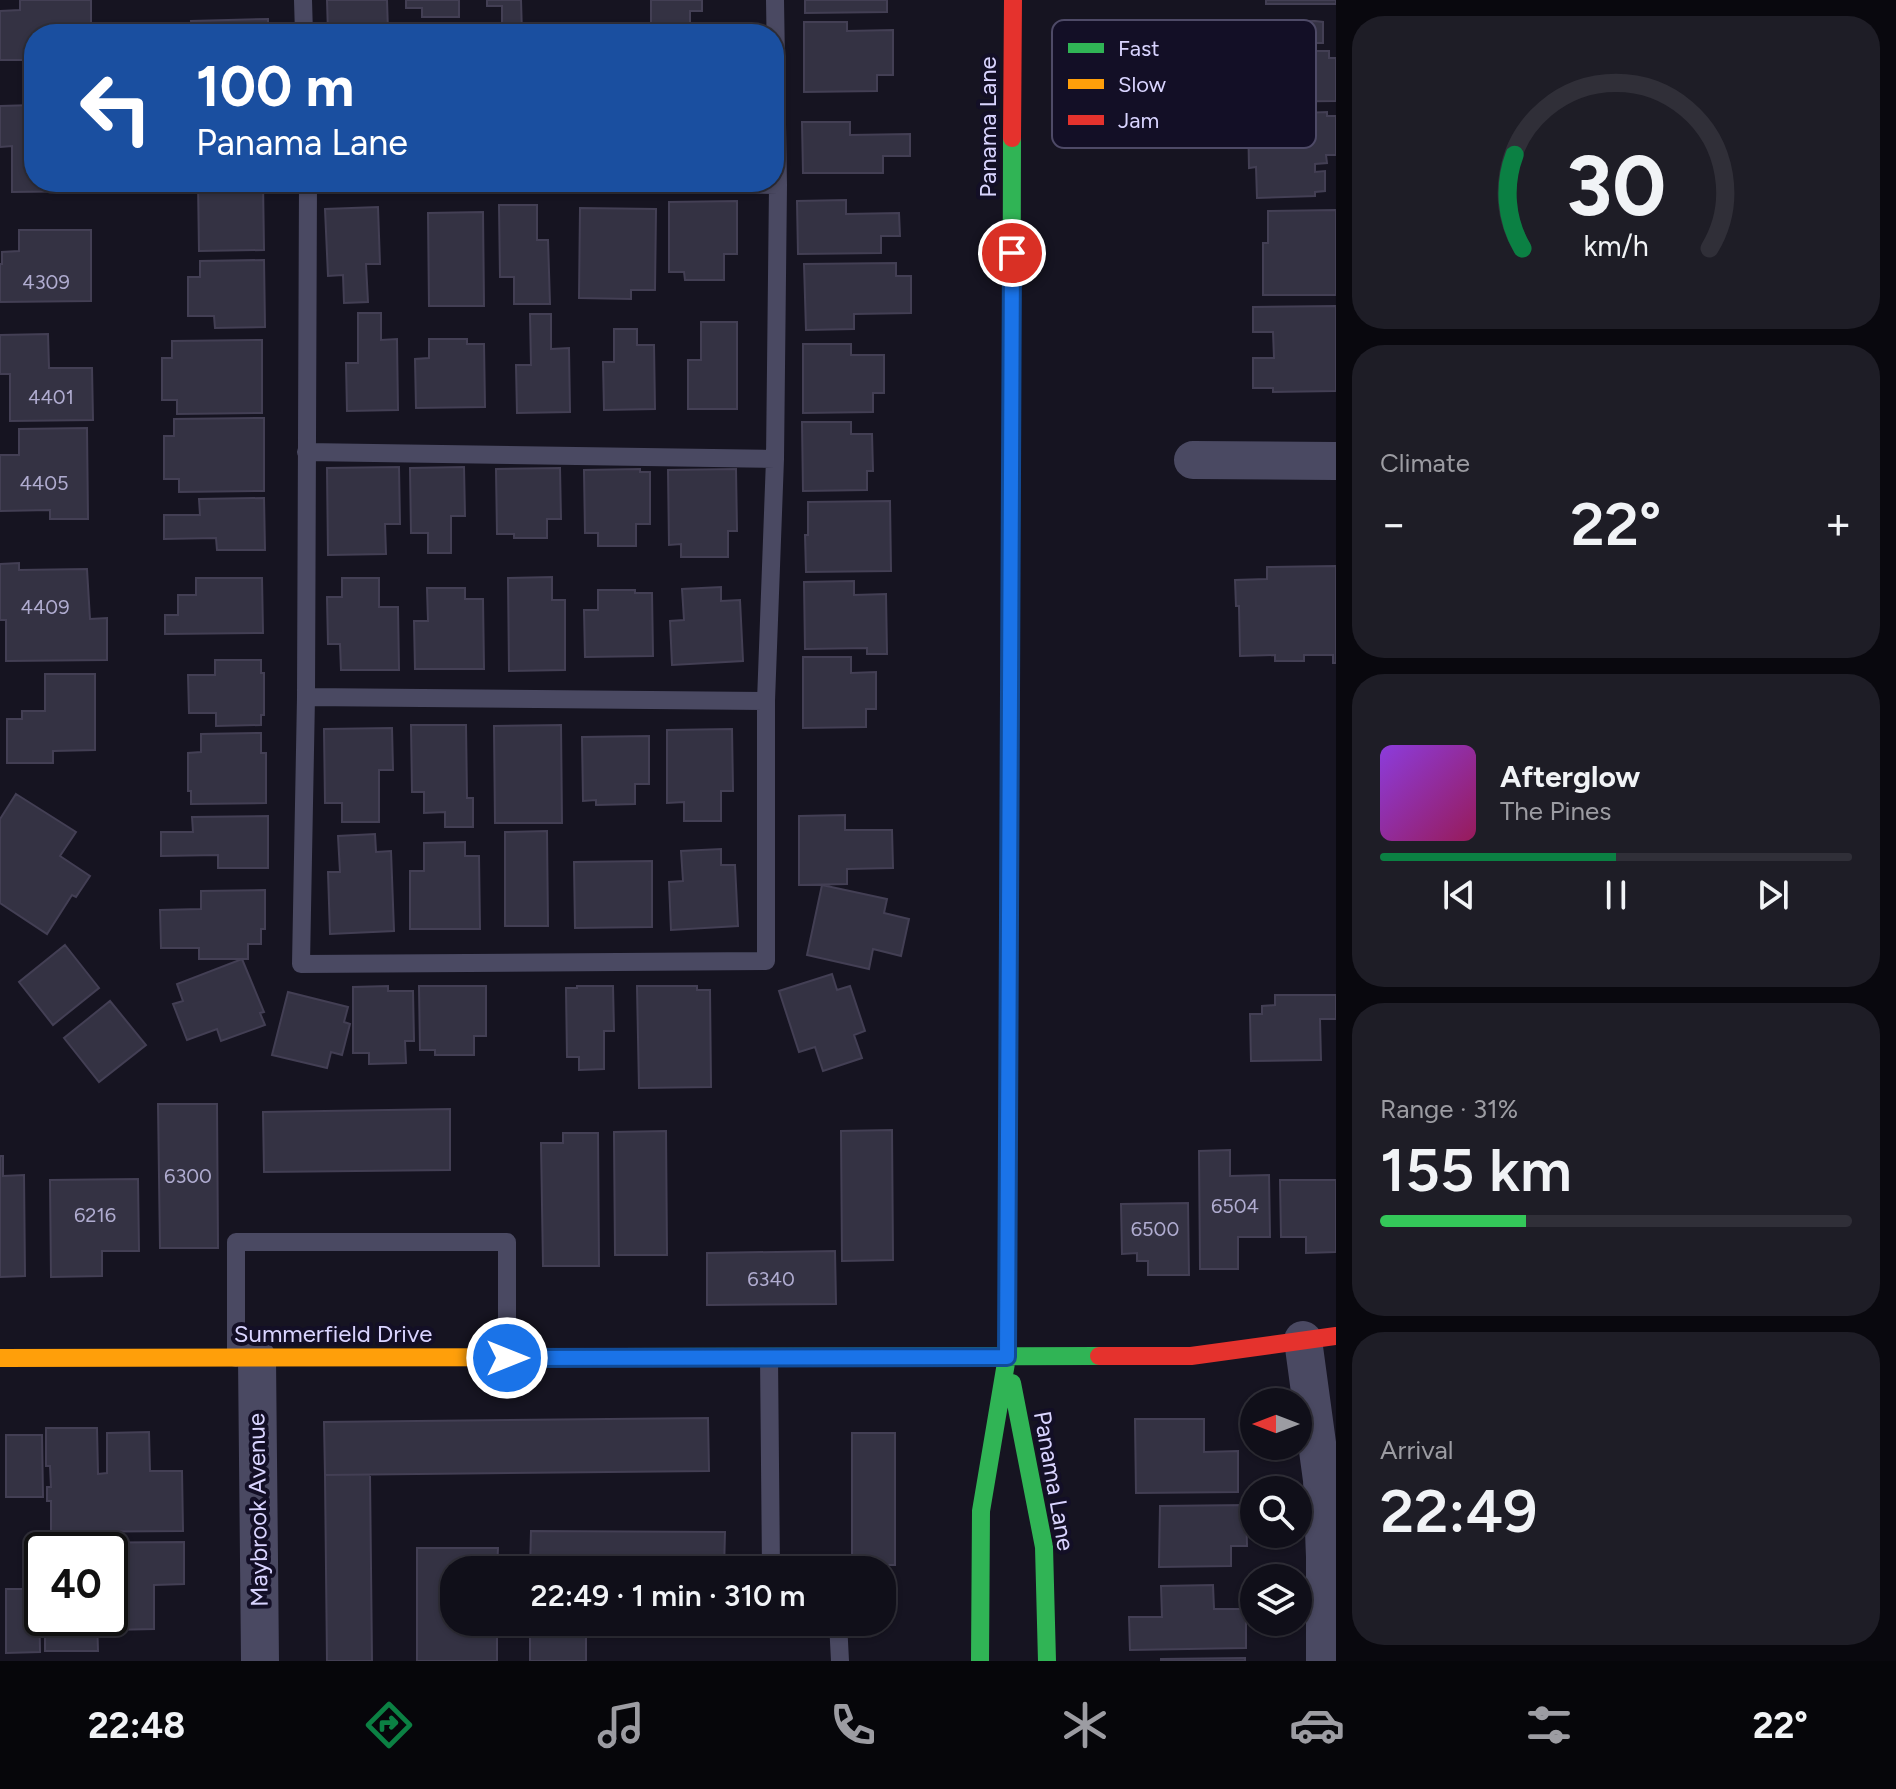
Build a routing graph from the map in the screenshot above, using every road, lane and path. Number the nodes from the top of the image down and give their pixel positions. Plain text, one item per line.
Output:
1 (303, 0) edge
2 (775, 0) edge
3 (1013, 0) edge
4 (304, 24) edge
5 (775, 24) edge
6 (308, 192) edge
7 (778, 192) edge
8 (306, 452) junction
9 (775, 459) junction
10 (1193, 460) dead end
11 (1336, 461) edge
12 (306, 697) junction
13 (766, 701) junction
14 (1319, 1338) edge
15 (769, 1357) junction
16 (1007, 1357) junction
17 (0, 1358) edge
18 (246, 1358) junction
19 (507, 1358) junction
20 (771, 1556) edge
21 (839, 1636) edge
22 (260, 1661) edge
23 (840, 1661) edge
24 (980, 1661) edge
25 (1047, 1661) edge
26 (1325, 1661) edge

1 - 4 lane
2 - 5 lane
3 - 16 main road, Panama Lane
6 - 8 lane
7 - 9 lane
8 - 9 lane
8 - 12 lane
9 - 13 lane
10 - 11 street
12 - 13 lane
12 - 13 lane
14 - 16 main road, Summerfield Drive
14 - 26 street
15 - 16 main road, Summerfield Drive
15 - 19 main road, Summerfield Drive
15 - 20 lane
16 - 24 main road, Panama Lane
16 - 25 main road, Panama Lane
17 - 18 main road, Summerfield Drive
18 - 19 main road, Summerfield Drive
18 - 19 lane
18 - 22 street, Maybrook Avenue
21 - 23 lane

